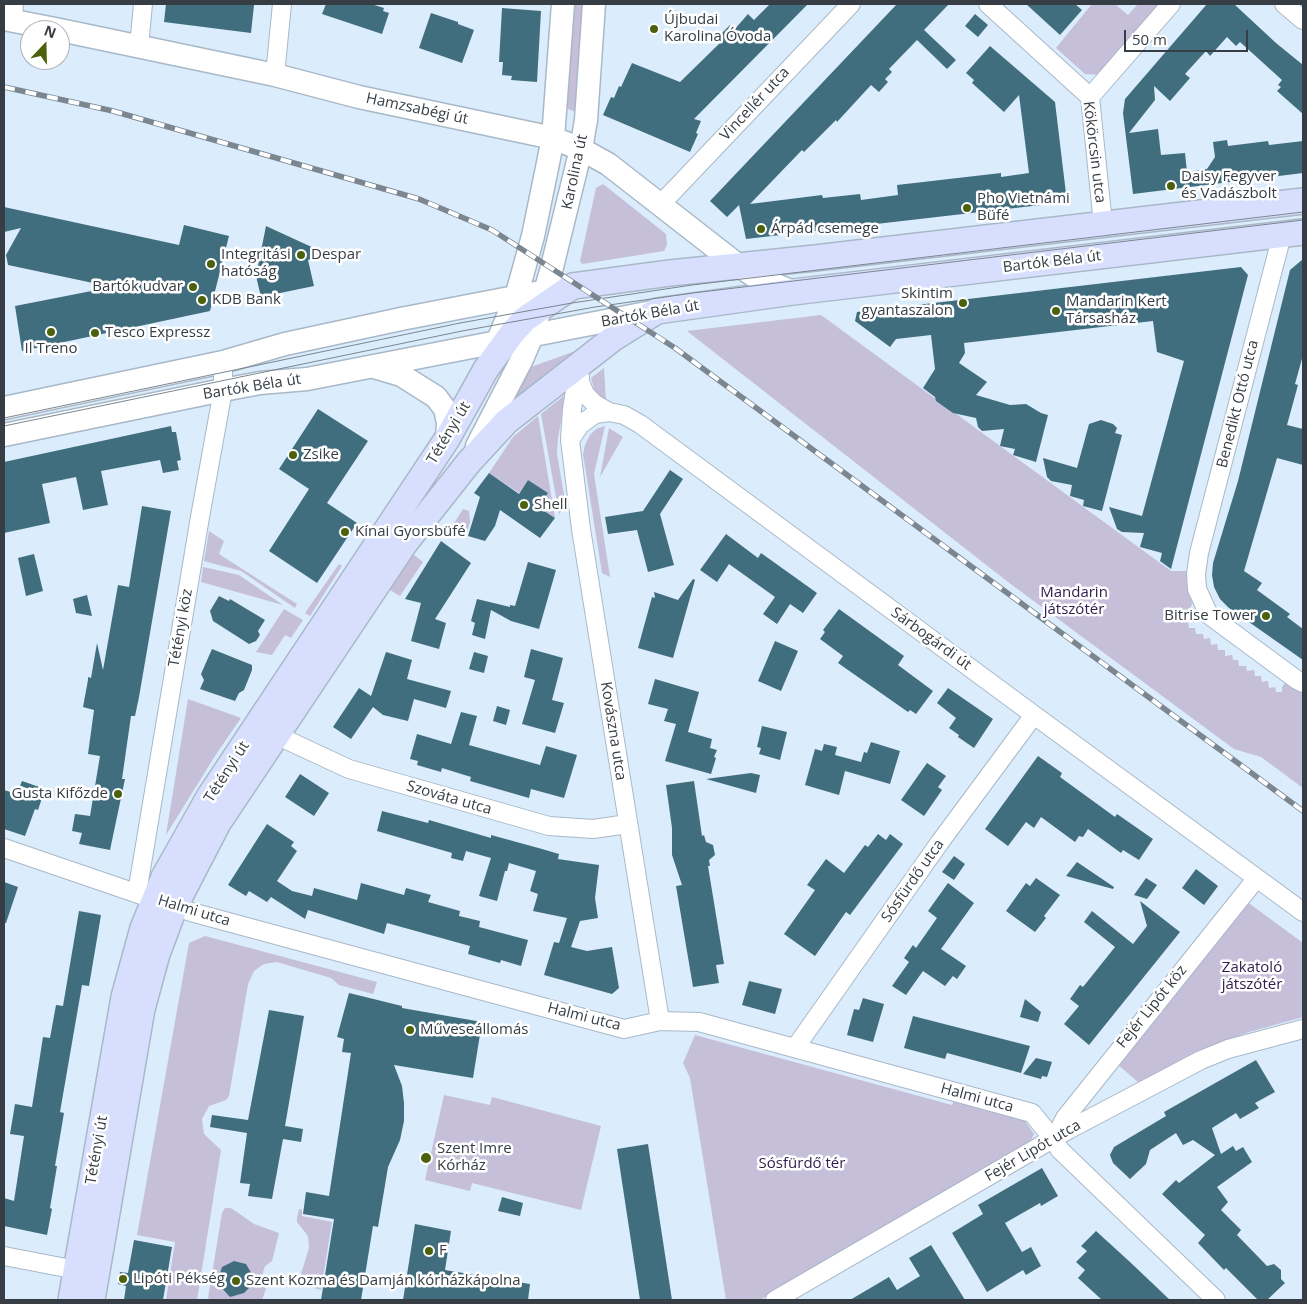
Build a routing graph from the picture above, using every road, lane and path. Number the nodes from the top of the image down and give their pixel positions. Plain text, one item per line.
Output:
1 (143, 4) edge
2 (282, 4) edge
3 (563, 4) edge
4 (594, 4) edge
5 (851, 4) edge
6 (988, 4) edge
7 (1171, 4) edge
8 (1284, 4) edge
9 (10, 14) edge
10 (29, 20) edge
11 (1303, 20) edge
12 (70, 32) edge
13 (138, 46) junction
14 (275, 75) junction
15 (1090, 97) junction
16 (553, 138) junction
17 (581, 149) junction
18 (1303, 201) edge
19 (660, 205) junction
20 (1103, 224) junction
21 (1292, 233) edge
22 (739, 266) junction
23 (793, 292) junction
24 (516, 297) junction
25 (542, 300) junction
26 (657, 311) junction
27 (532, 336) junction
28 (503, 337) junction
29 (223, 362) junction
30 (373, 366) junction
31 (583, 370) junction
32 (223, 390) junction
33 (4, 408) edge
34 (609, 412) junction
35 (4, 435) edge
36 (447, 439) junction
37 (570, 440) junction
38 (469, 462) junction
39 (1303, 683) edge
40 (1034, 715) junction
41 (276, 735) junction
42 (628, 824) junction
43 (4, 848) edge
44 (1256, 878) junction
45 (156, 899) junction
46 (1303, 912) edge
47 (660, 1022) junction
48 (1303, 1029) edge
49 (795, 1048) junction
50 (1054, 1140) junction
51 (4, 1256) edge
52 (87, 1272) junction
53 (71, 1300) edge
54 (92, 1300) edge
55 (775, 1300) edge
56 (1216, 1300) edge

1 - 13 street
2 - 14 street
3 - 16 street, Karolina út
4 - 17 street, Karolina út
5 - 19 street, Vincellér utca
6 - 15 street, Kökörcsin utca
7 - 15 street
8 - 11 street
9 - 10 street, Hamzsabégi út
12 - 13 street, Hamzsabégi út
13 - 14 street, Hamzsabégi út
14 - 16 street, Hamzsabégi út
15 - 20 street, Kökörcsin utca
16 - 17 street, Hamzsabégi út
16 - 24 street, Karolina út
17 - 19 street, Hamzsabégi út
17 - 25 street, Karolina út
18 - 20 main road, Bartók Béla út
19 - 22 street, Hamzsabégi út
20 - 22 main road, Bartók Béla út
21 - 23 main road, Bartók Béla út
21 - 39 street, Benedikt Ottó utca
22 - 23 street, Hamzsabégi út
22 - 25 main road, Bartók Béla út
23 - 26 main road, Bartók Béla út
24 - 25 street, Bartók Béla út
24 - 28 street
24 - 29 street, Bartók Béla út
25 - 27 street, Karolina út
25 - 28 main road, Tétényi út
26 - 27 street, Bartók Béla út
26 - 31 main road, Tétényi út
27 - 28 street, Bartók Béla út
27 - 38 street, Tétényi út
28 - 30 street, Bartók Béla út
28 - 36 main road, Tétényi út
29 - 32 street, Tétényi köz
29 - 33 street, Bartók Béla út
30 - 32 street, Bartók Béla út
30 - 36 street
31 - 34 street, Sárbogárdi út
31 - 37 street, Kovászna utca
31 - 38 main road, Tétényi út
32 - 35 street, Bartók Béla út
32 - 45 street, Tétényi köz
34 - 37 street
34 - 40 street, Sárbogárdi út
36 - 45 main road, Tétényi út
37 - 42 street, Kovászna utca
38 - 41 main road, Tétényi út
40 - 44 street, Sárbogárdi út
40 - 49 street, Sósfürdő utca
41 - 42 street, Szováta utca
41 - 45 main road, Tétényi út
42 - 47 street, Kovászna utca
43 - 45 street, Halmi utca
44 - 46 street, Sárbogárdi út
44 - 50 street, Fejér Lipót köz
45 - 47 street, Halmi utca
45 - 52 main road, Tétényi út
47 - 49 street, Halmi utca
48 - 50 street, Fejér Lipót utca
49 - 50 street, Halmi utca
50 - 55 street, Fejér Lipót utca
50 - 56 street, Halmi utca
51 - 52 street
52 - 53 main road, Tétényi út
52 - 54 main road, Tétényi út

